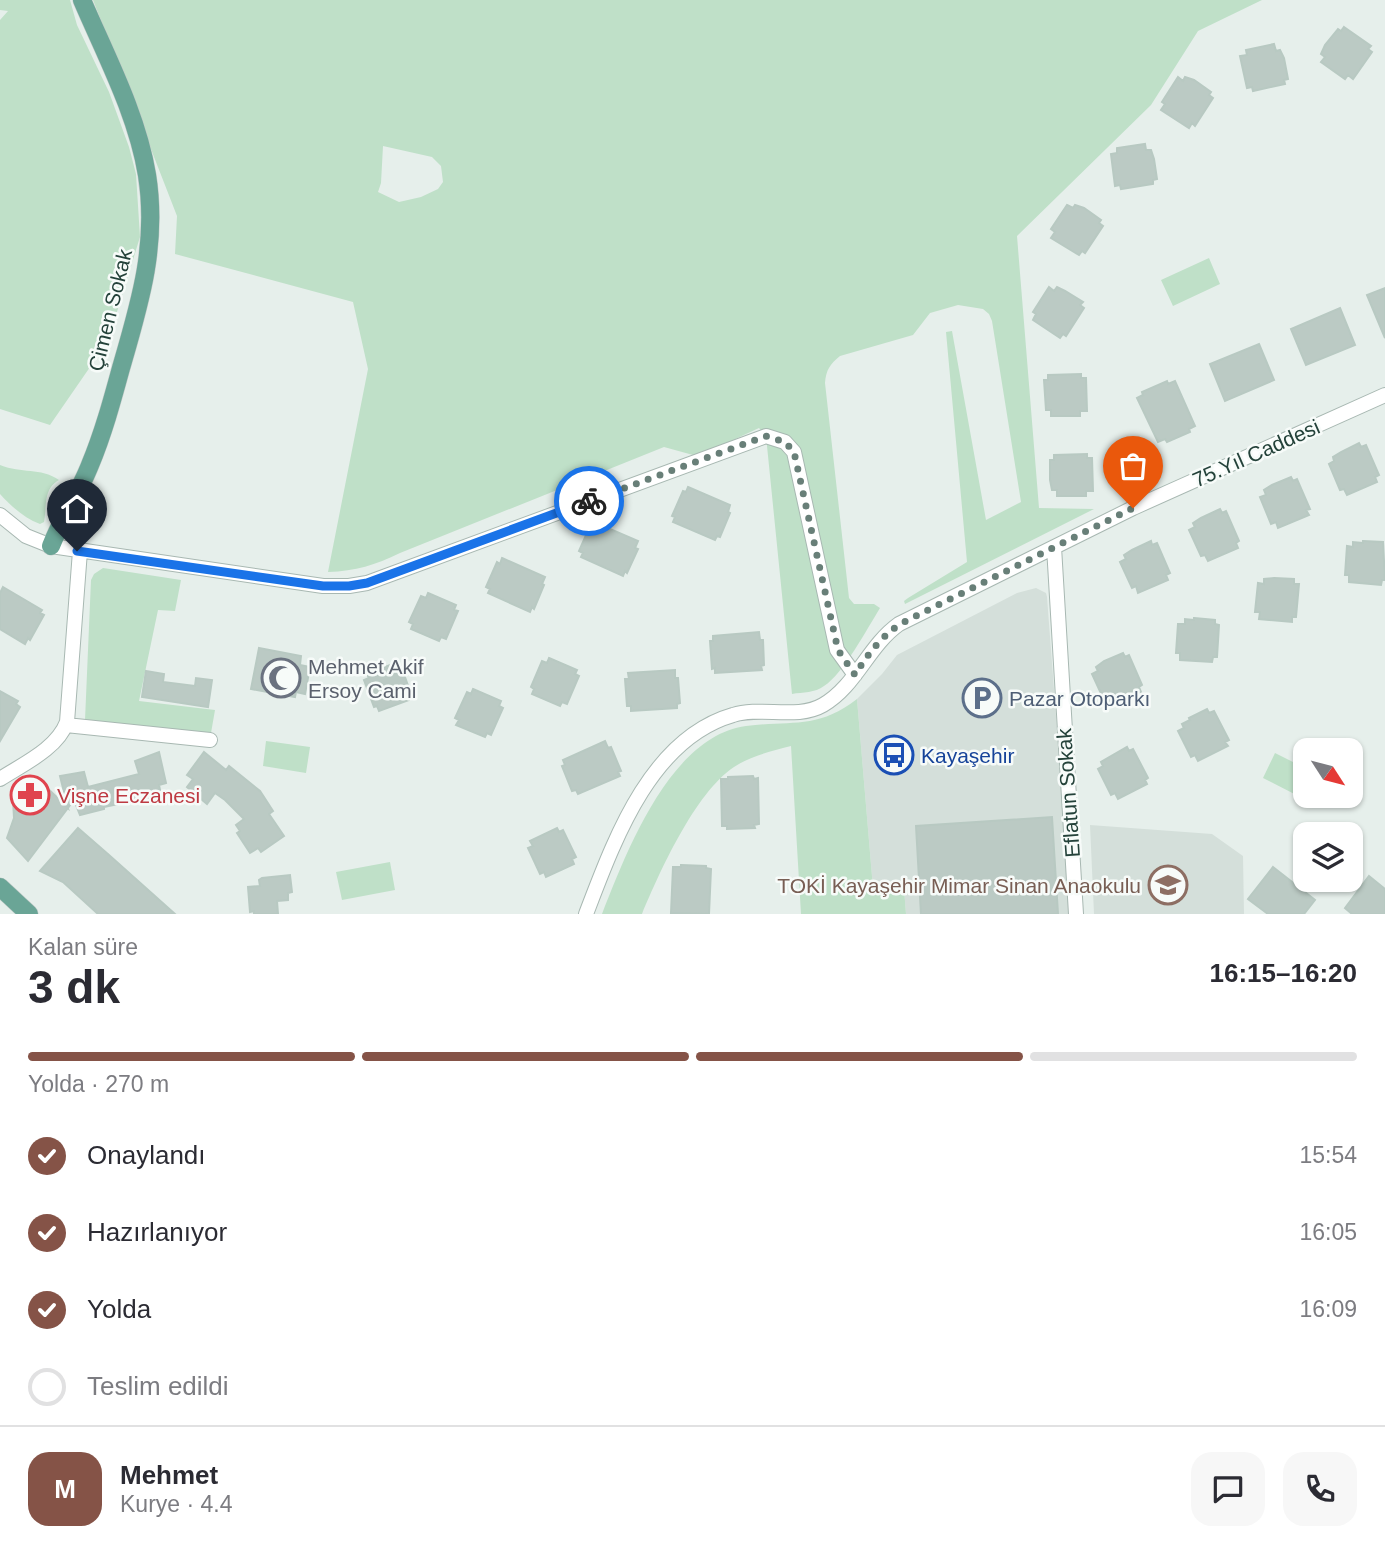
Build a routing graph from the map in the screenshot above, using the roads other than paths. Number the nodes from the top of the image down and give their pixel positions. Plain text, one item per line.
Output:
1 (82, 0) edge
2 (1385, 395) edge
3 (0, 515) edge
4 (51, 546) junction
5 (1054, 547) junction
6 (80, 551) junction
7 (855, 675) junction
8 (66, 725) junction
9 (210, 740) dead end
10 (0, 779) edge
11 (0, 887) edge
12 (29, 914) edge
13 (586, 914) edge
14 (1076, 914) edge

1 - 4 main road, Çimen Sokak
2 - 5 street, 75.Yıl Caddesi
3 - 4 street
4 - 6 street
5 - 7 street, 75.Yıl Caddesi
5 - 14 street, Eflatun Sokak
6 - 7 street
6 - 8 street
7 - 13 street, 75.Yıl Caddesi
8 - 9 street
8 - 10 street
11 - 12 main road

